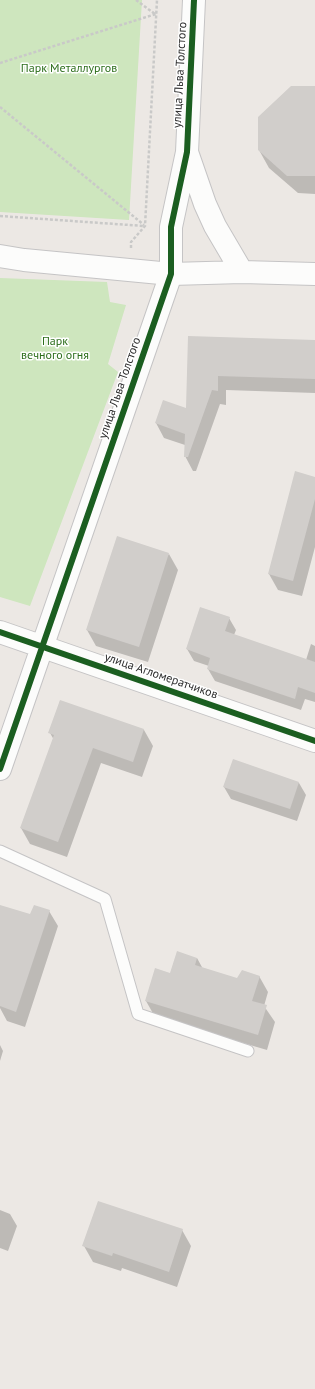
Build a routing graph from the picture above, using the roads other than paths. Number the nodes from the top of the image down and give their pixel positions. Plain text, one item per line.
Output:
1 (194, 0) edge
2 (187, 152) junction
3 (0, 256) edge
4 (242, 272) junction
5 (171, 274) junction
6 (315, 274) edge
7 (0, 632) edge
8 (42, 646) junction
9 (315, 741) edge
10 (0, 769) edge
11 (0, 851) edge
12 (248, 1051) dead end

1 - 2 street, улица Льва Толстого
2 - 4 street
2 - 5 street, улица Льва Толстого
3 - 5 street
4 - 5 street
4 - 6 street
5 - 8 street, улица Льва Толстого
7 - 8 street, улица Агломератчиков
8 - 9 street, улица Агломератчиков
8 - 10 street, улица Льва Толстого
11 - 12 lane

